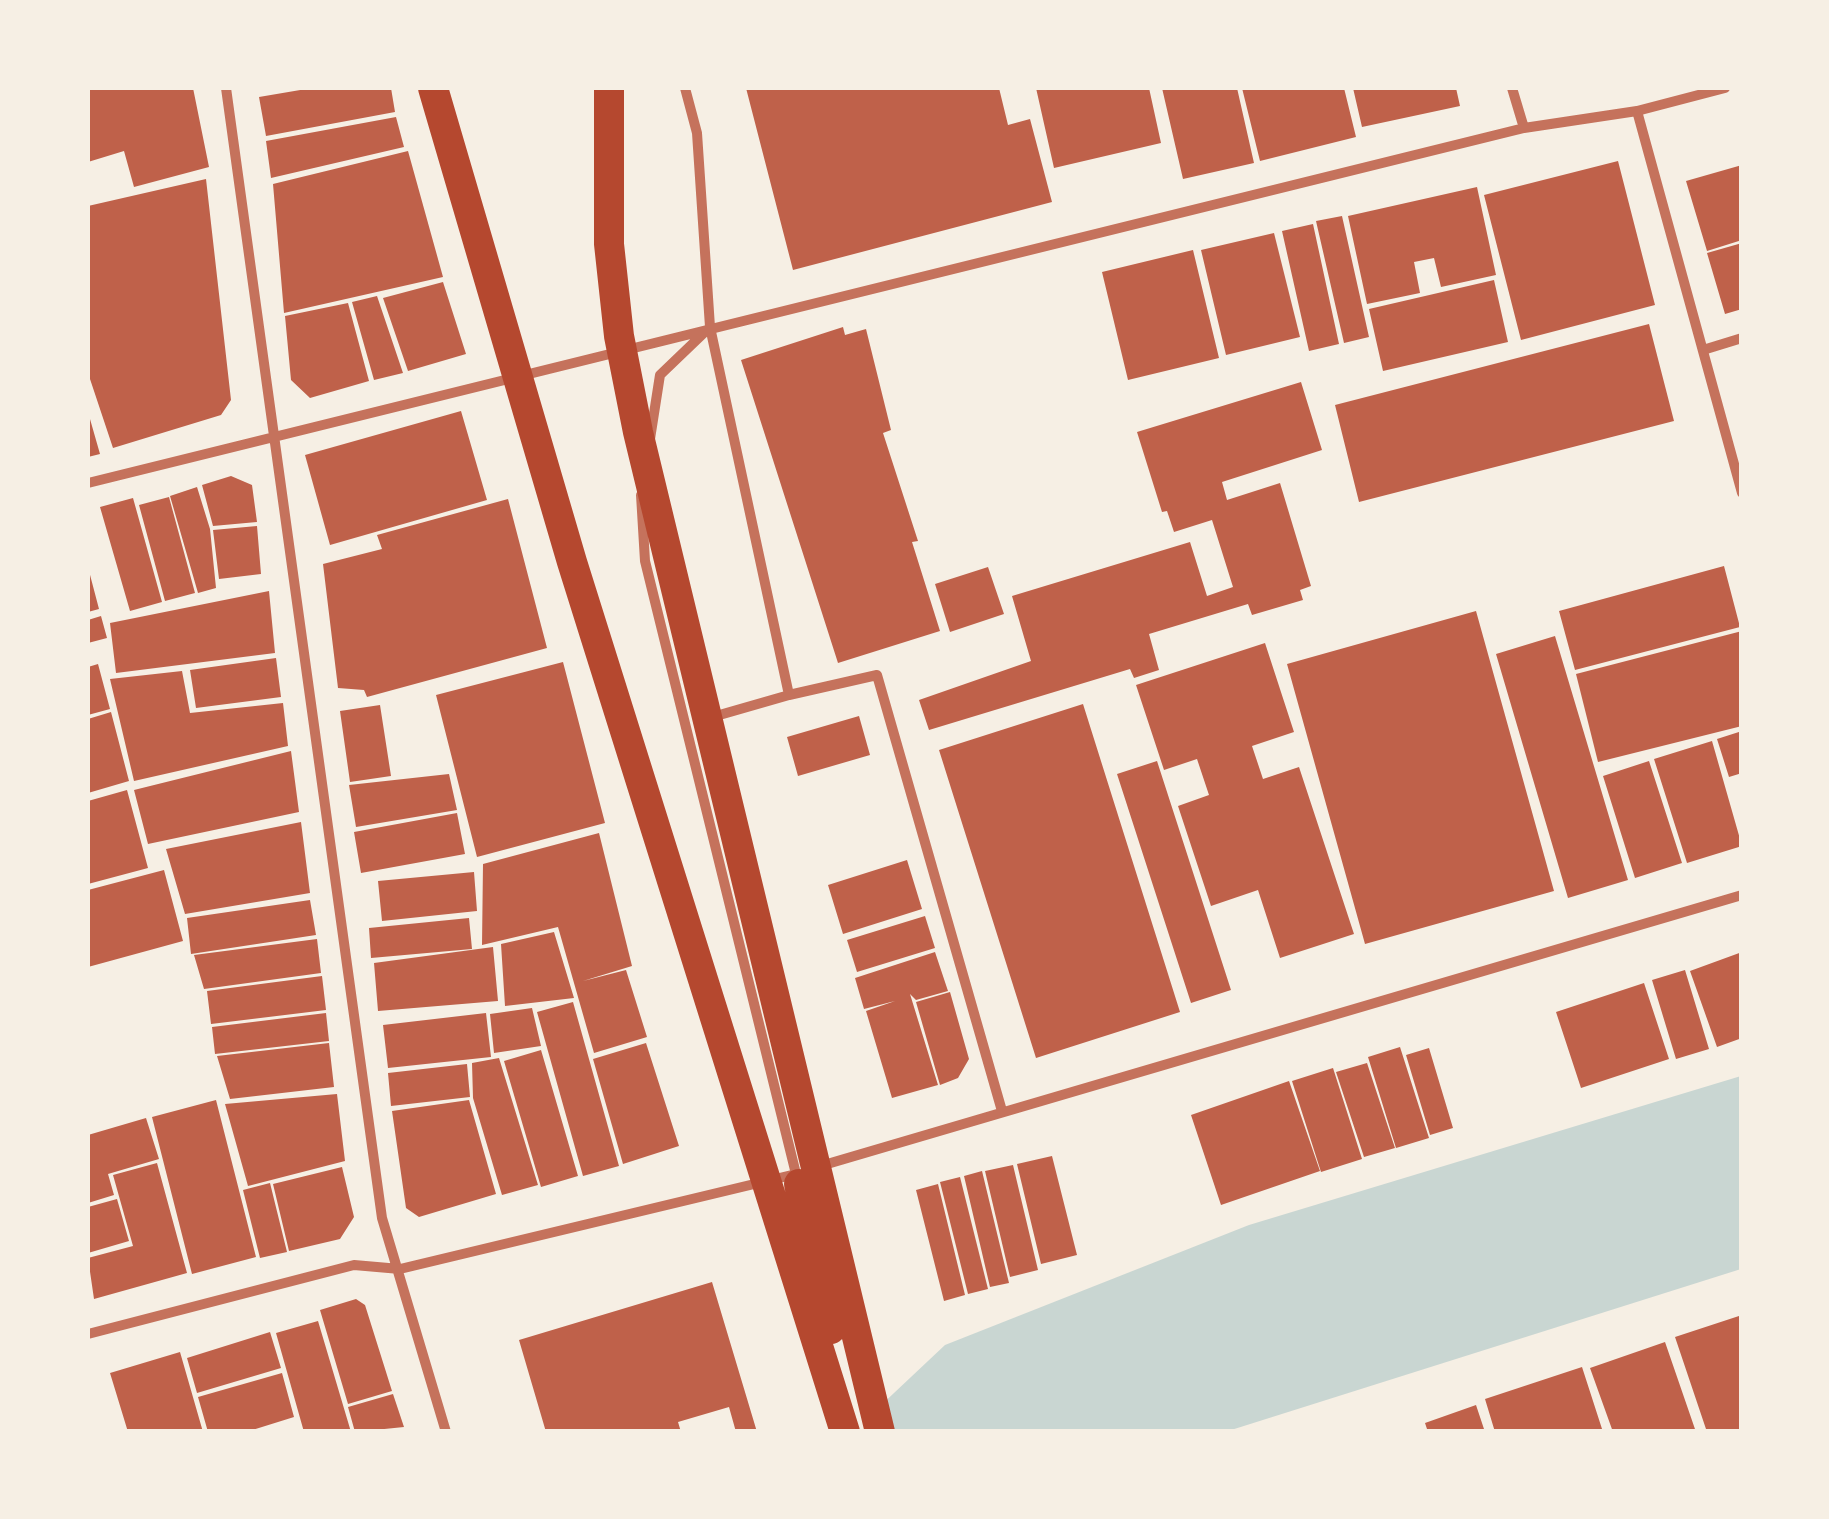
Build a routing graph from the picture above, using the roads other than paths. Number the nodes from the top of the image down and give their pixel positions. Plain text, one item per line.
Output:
1 (226, 88) edge
2 (433, 88) edge
3 (609, 88) edge
4 (685, 88) edge
5 (1512, 88) edge
6 (1726, 88) edge
7 (1637, 110) junction
8 (1524, 128) junction
9 (710, 327) junction
10 (1742, 338) edge
11 (1703, 350) junction
12 (274, 434) junction
13 (88, 483) edge
14 (1742, 492) edge
15 (790, 696) junction
16 (683, 725) junction
17 (1742, 895) edge
18 (1002, 1111) junction
19 (796, 1174) junction
20 (400, 1270) junction
21 (88, 1334) edge
22 (446, 1432) edge
23 (845, 1432) edge
24 (880, 1432) edge

1 - 12 street
2 - 23 highway
3 - 24 highway
4 - 9 street
5 - 8 street
6 - 7 street
7 - 8 street
7 - 11 street
8 - 9 street
9 - 12 street
9 - 15 street
9 - 16 street
10 - 11 street
11 - 14 street
12 - 13 street
12 - 20 street
15 - 16 street
15 - 18 street
16 - 19 street
17 - 18 street
18 - 19 street
19 - 20 street
19 - 23 highway
20 - 21 street
20 - 22 street

